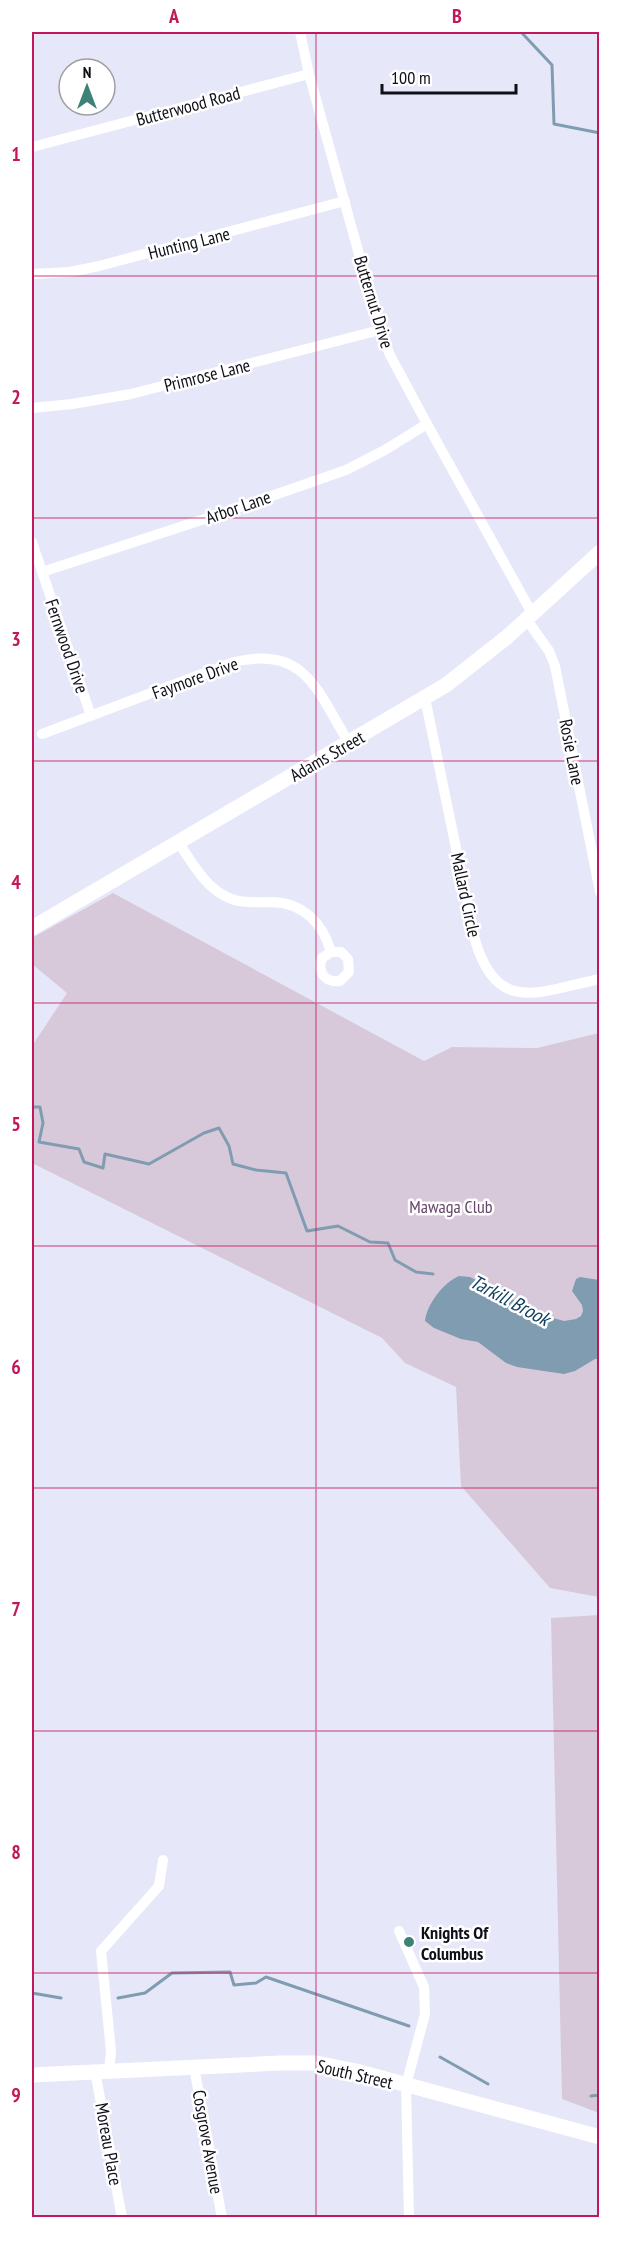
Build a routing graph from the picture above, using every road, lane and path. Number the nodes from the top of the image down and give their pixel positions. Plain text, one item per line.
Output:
1 (300, 32) edge
2 (309, 74) junction
3 (32, 147) edge
4 (345, 201) junction
5 (32, 274) edge
6 (380, 330) junction
7 (32, 408) edge
8 (427, 424) junction
9 (32, 542) edge
10 (600, 552) edge
11 (42, 572) junction
12 (530, 617) junction
13 (425, 698) junction
14 (90, 716) junction
15 (42, 734) dead end
16 (349, 743) junction
17 (178, 842) junction
18 (600, 892) edge
19 (32, 928) edge
20 (331, 952) dead end
21 (600, 979) edge
22 (163, 1860) dead end
23 (399, 1931) dead end
24 (194, 2067) junction
25 (102, 2071) junction
26 (32, 2075) edge
27 (406, 2085) junction
28 (600, 2137) edge
29 (122, 2217) edge
30 (222, 2217) edge
31 (409, 2217) edge

1 - 2 street, Butternut Drive
2 - 3 street, Butterwood Road
2 - 4 street, Butternut Drive
4 - 5 street, Hunting Lane
4 - 6 street, Butternut Drive
6 - 7 street, Primrose Lane
6 - 8 street, Butternut Drive
8 - 11 street, Arbor Lane
8 - 12 street, Butternut Drive
9 - 11 street, Fernwood Drive
10 - 12 street, Adams Street
11 - 14 street, Fernwood Drive
12 - 13 street, Adams Street
12 - 18 street, Rosie Lane
13 - 16 street, Adams Street
13 - 21 street, Mallard Circle
14 - 15 street, Faymore Drive
14 - 16 street, Faymore Drive
16 - 17 street, Adams Street
17 - 19 street, Adams Street
17 - 20 street
22 - 25 street, Moreau Place
23 - 27 street
24 - 25 street, South Street
24 - 27 street, South Street
24 - 30 street, Cosgrove Avenue
25 - 26 street, South Street
25 - 29 street, Moreau Place
27 - 28 street, South Street
27 - 31 street

